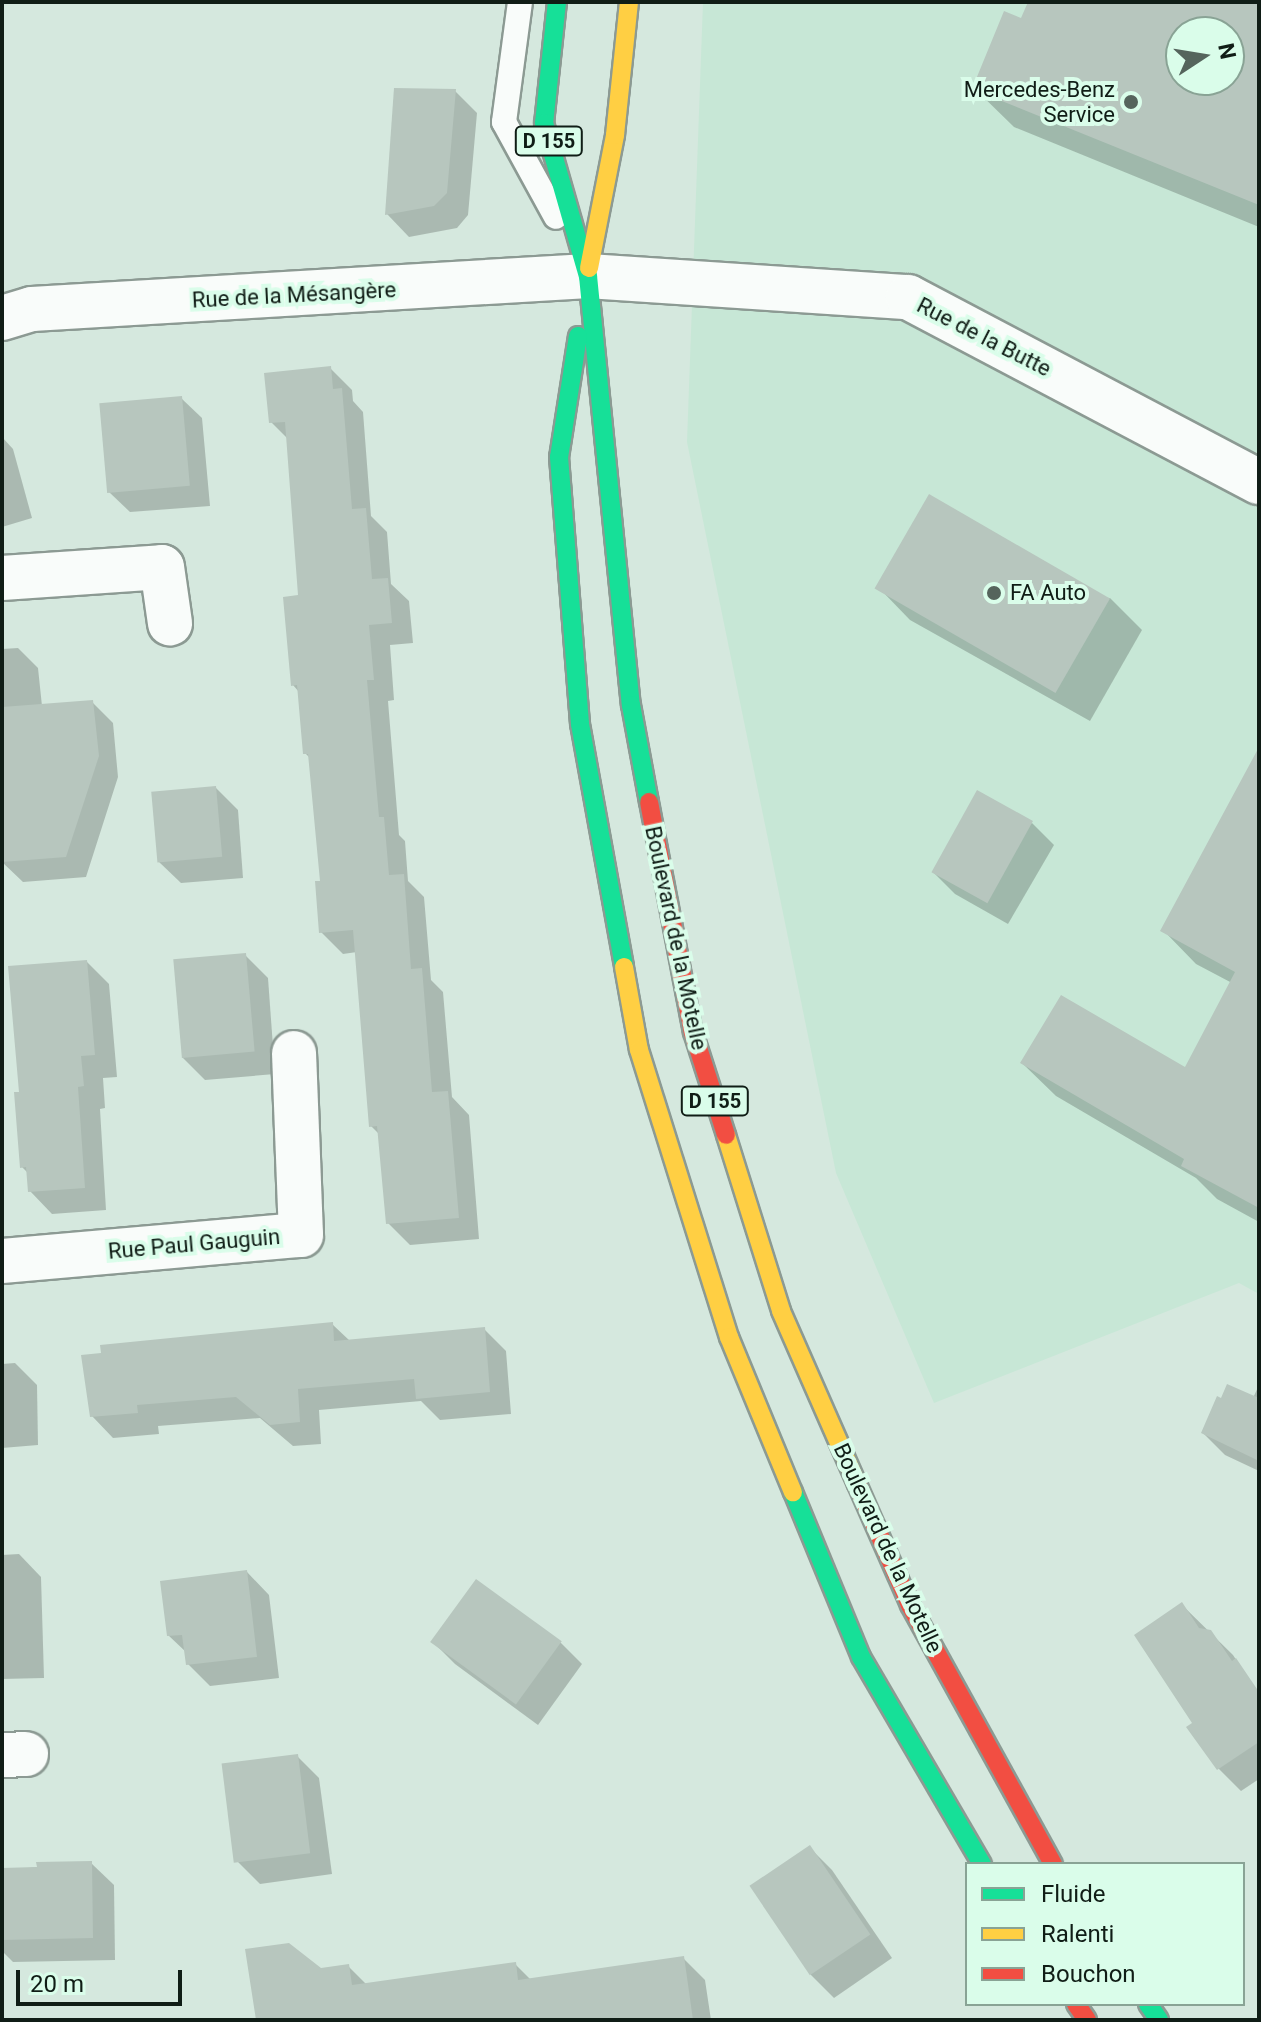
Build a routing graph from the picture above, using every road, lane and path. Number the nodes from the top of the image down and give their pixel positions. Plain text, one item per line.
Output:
1 (520, 2) edge
2 (557, 2) edge
3 (629, 2) edge
4 (588, 276) junction
5 (2, 318) edge
6 (1259, 482) edge
7 (2, 578) edge
8 (170, 623) dead end
9 (294, 1053) dead end
10 (2, 1261) edge
11 (981, 1862) edge
12 (1052, 1862) edge

1 - 4 lane
2 - 4 main road, Boulevard de la Motelle / D 155
3 - 4 main road, Boulevard de la Motelle / D 155
4 - 5 street, Rue de la Mésangère
4 - 6 street, Rue de la Butte
4 - 11 main road, Boulevard de la Motelle / D 155
4 - 12 main road, Boulevard de la Motelle / D 155
7 - 8 street
9 - 10 street, Rue Paul Gauguin

